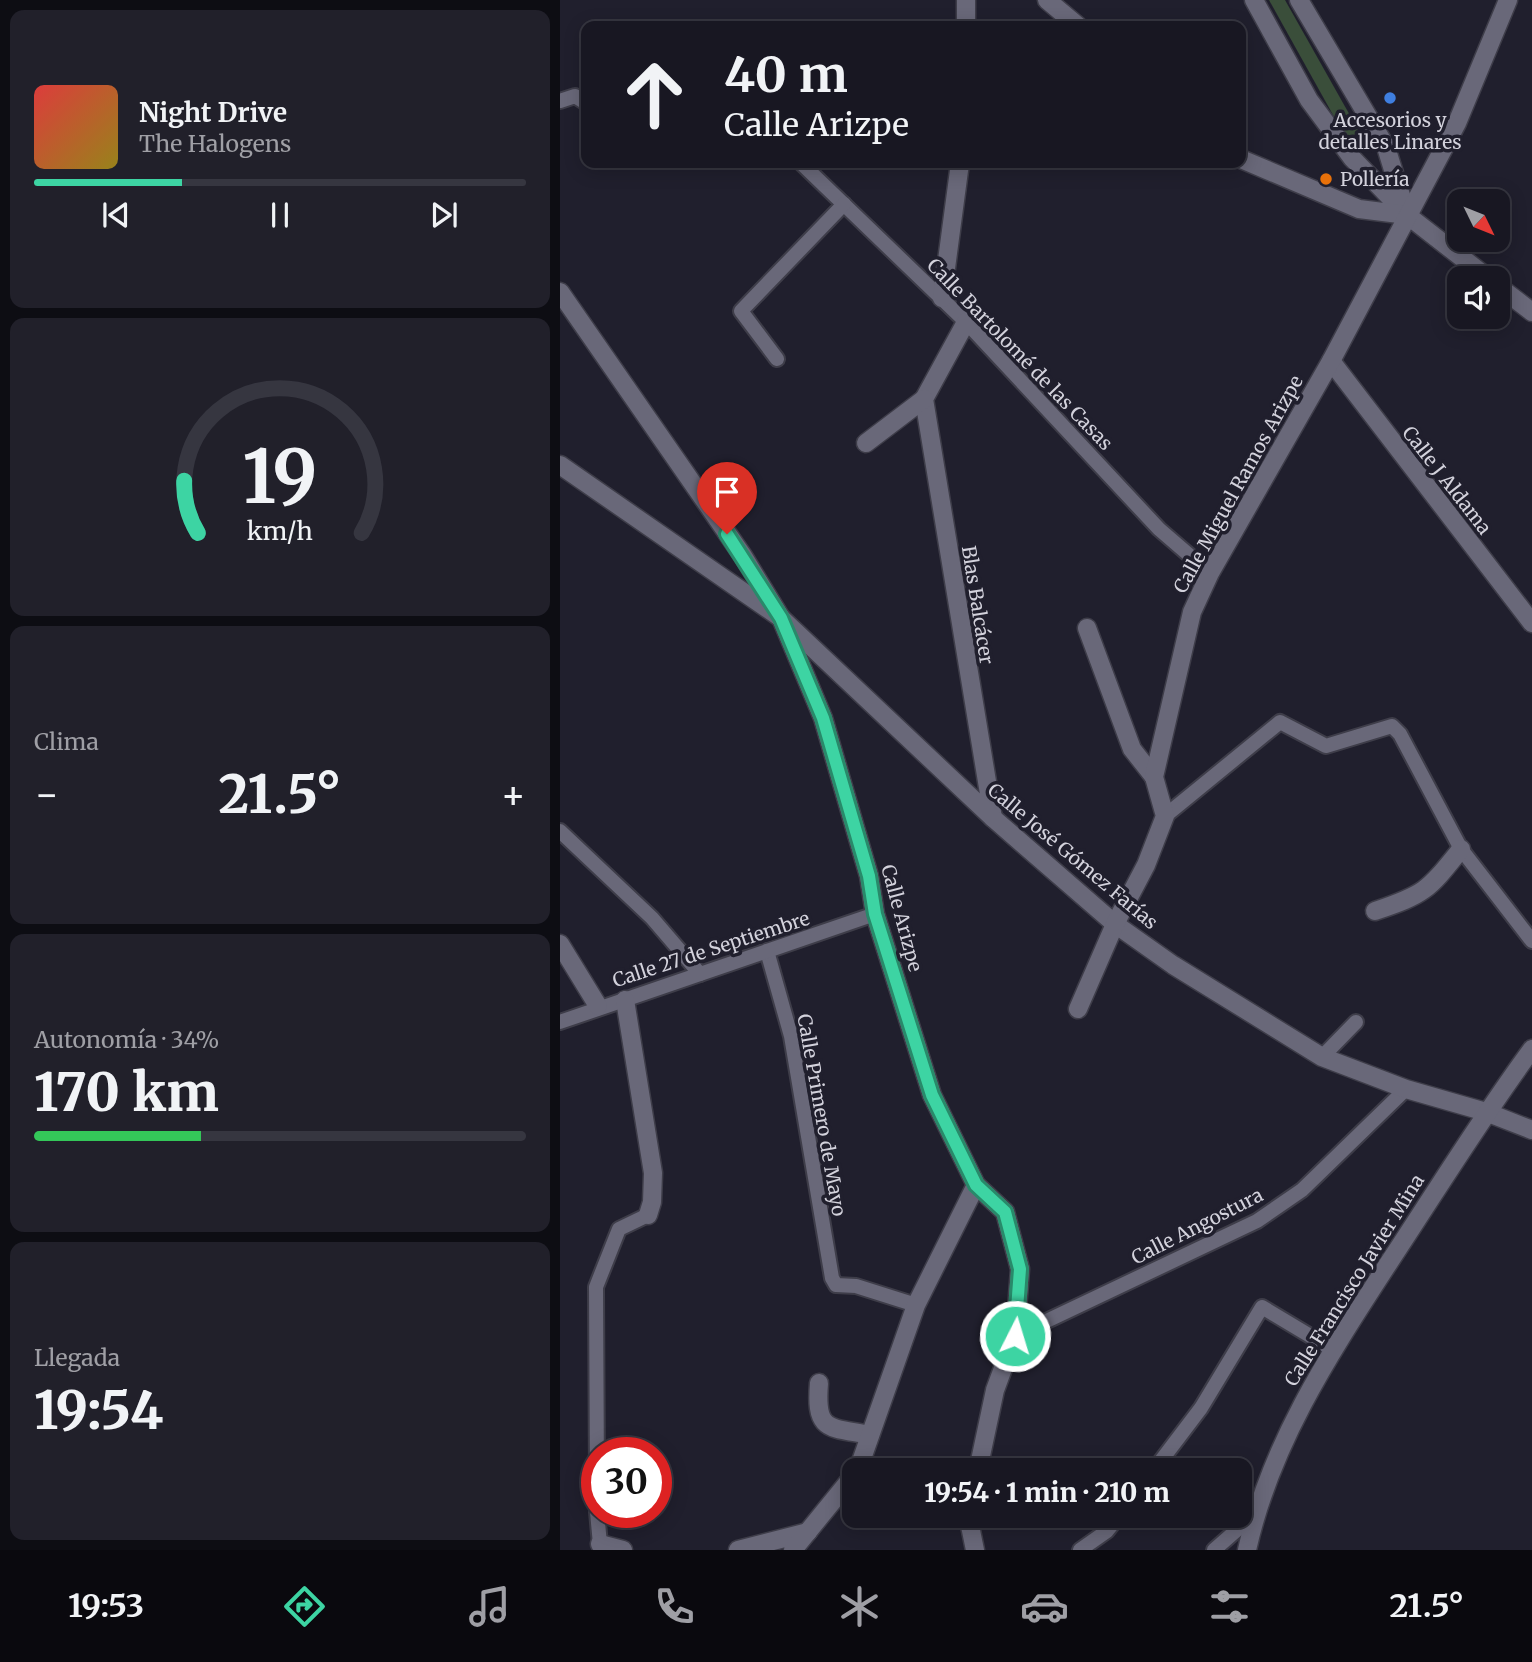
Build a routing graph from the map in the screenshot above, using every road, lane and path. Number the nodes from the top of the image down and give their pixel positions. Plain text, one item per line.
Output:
1 (966, 0) edge
2 (1047, 0) edge
3 (1254, 0) edge
4 (1299, 0) edge
5 (1508, 0) edge
6 (966, 21) edge
7 (1072, 21) edge
8 (581, 100) edge
9 (560, 102) edge
10 (1246, 161) edge
11 (806, 168) edge
12 (959, 168) edge
13 (844, 204) junction
14 (1407, 215) junction
15 (1473, 266) edge
16 (560, 292) edge
17 (1510, 295) edge
18 (942, 298) junction
19 (1532, 312) edge
20 (966, 322) junction
21 (777, 359) dead end
22 (1331, 361) junction
23 (924, 399) junction
24 (866, 443) dead end
25 (560, 466) edge
26 (1210, 573) junction
27 (781, 618) junction
28 (1532, 623) edge
29 (1087, 628) dead end
30 (1154, 777) junction
31 (1165, 816) junction
32 (993, 818) junction
33 (560, 831) edge
34 (1461, 849) junction
35 (1375, 911) dead end
36 (875, 914) junction
37 (1115, 924) junction
38 (1532, 941) edge
39 (560, 944) edge
40 (767, 951) junction
41 (700, 974) junction
42 (625, 1000) junction
43 (598, 1006) junction
44 (1079, 1009) dead end
45 (560, 1022) edge
46 (1356, 1022) dead end
47 (1532, 1049) edge
48 (1322, 1057) junction
49 (1406, 1089) junction
50 (1486, 1112) junction
51 (1532, 1130) edge
52 (976, 1185) junction
53 (648, 1215) joint
54 (916, 1305) junction
55 (1015, 1336) junction
56 (1332, 1349) junction
57 (819, 1383) dead end
58 (870, 1435) junction
59 (597, 1437) edge
60 (862, 1458) edge
61 (981, 1458) edge
62 (1163, 1458) edge
63 (842, 1491) edge
64 (1255, 1514) junction
65 (598, 1528) edge
66 (970, 1528) edge
67 (1109, 1528) edge
68 (808, 1532) junction
69 (600, 1544) joint
70 (623, 1550) edge
71 (738, 1550) edge
72 (793, 1550) edge
73 (806, 1550) edge
74 (975, 1550) edge
75 (1080, 1550) edge
76 (1214, 1550) edge
77 (1247, 1550) edge

1 - 6 street
2 - 7 street
3 - 14 street
4 - 14 street
5 - 14 street, Calle Miguel Ramos Arizpe
8 - 9 lane
10 - 14 street
11 - 13 lane, Calle Bartolomé de las Casas
12 - 18 street
13 - 18 lane, Calle Bartolomé de las Casas
13 - 21 lane
14 - 15 street
14 - 22 street, Calle Miguel Ramos Arizpe
16 - 27 street
17 - 19 street
18 - 20 lane, Calle Bartolomé de las Casas
20 - 23 street
20 - 26 lane, Calle Bartolomé de las Casas
22 - 26 street, Calle Miguel Ramos Arizpe
22 - 28 street, Calle J Aldama
23 - 24 street
23 - 32 street, Blas Balcácer
25 - 27 street
26 - 30 street, Calle Miguel Ramos Arizpe
27 - 32 street, Calle José Gómez Farías
27 - 36 street, Calle Arizpe
29 - 30 street
30 - 31 street, Calle Miguel Ramos Arizpe
31 - 34 lane
31 - 37 street
32 - 37 street, Calle José Gómez Farías
33 - 41 lane
34 - 35 street
34 - 38 lane
36 - 40 lane, Calle 27 de Septiembre
36 - 52 street, Calle Arizpe
37 - 44 street
37 - 48 street, Calle José Gómez Farías
39 - 43 street
40 - 41 lane, Calle 27 de Septiembre
40 - 54 lane, Calle Primero de Mayo
41 - 42 lane, Calle 27 de Septiembre
42 - 43 lane, Calle 27 de Septiembre
42 - 53 street
43 - 45 lane, Calle 27 de Septiembre
46 - 48 lane
47 - 50 street, Calle Francisco Javier Mina
48 - 49 street, Calle José Gómez Farías
49 - 50 street, Calle José Gómez Farías
49 - 55 lane, Calle Angostura
50 - 51 street, Calle José Gómez Farías
50 - 56 street, Calle Francisco Javier Mina
52 - 54 street
52 - 55 street
53 - 59 lane
54 - 58 street
55 - 61 street
56 - 62 lane
56 - 64 street, Calle Francisco Javier Mina
57 - 58 street
58 - 60 street
63 - 68 street
64 - 76 lane
64 - 77 street, Calle Francisco Javier Mina
65 - 69 lane
66 - 74 street
67 - 75 lane
68 - 71 street
68 - 72 street
68 - 73 street
69 - 70 street

